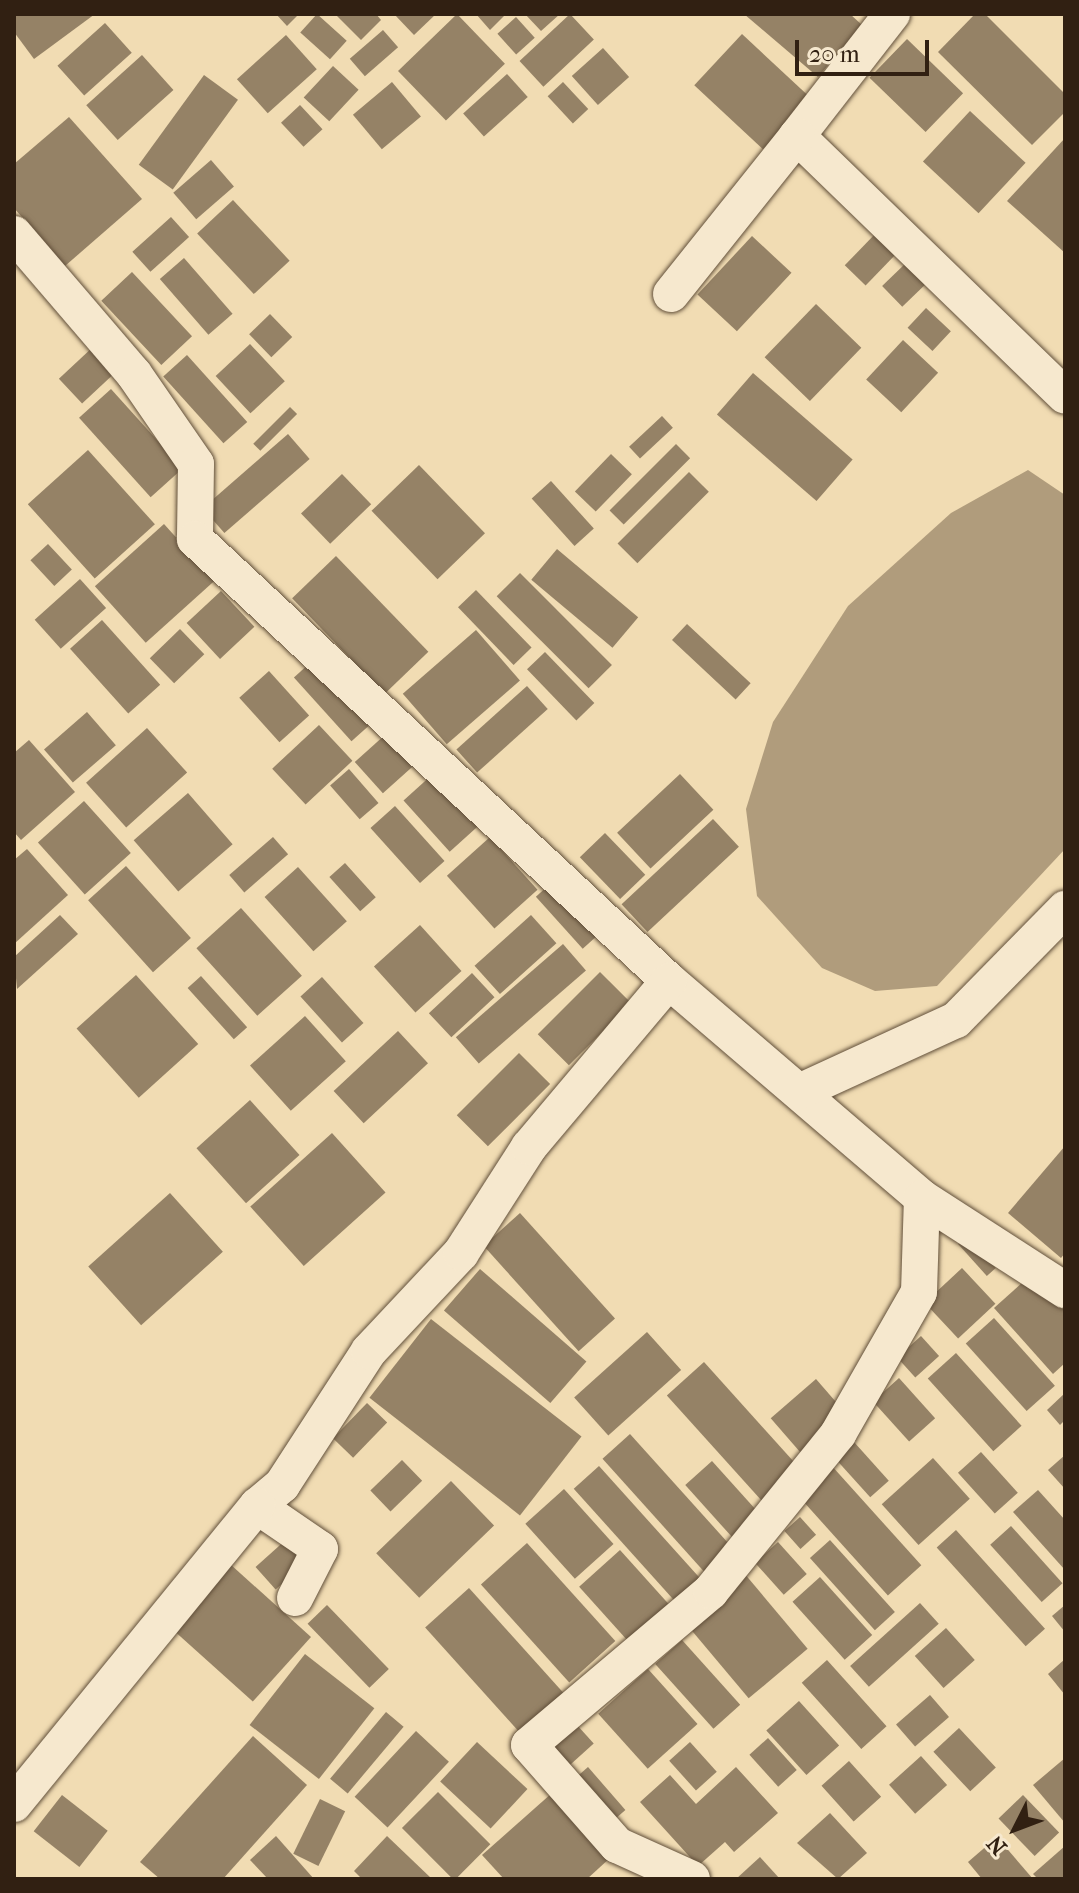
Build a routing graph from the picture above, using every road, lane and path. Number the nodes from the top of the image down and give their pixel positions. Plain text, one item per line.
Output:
1 (892, 14) edge
2 (797, 136) junction
3 (14, 234) edge
4 (671, 294) dead end
5 (1065, 396) edge
6 (1065, 909) edge
7 (669, 981) junction
8 (801, 1091) junction
9 (922, 1198) junction
10 (1065, 1290) edge
11 (257, 1506) junction
12 (295, 1598) dead end
13 (14, 1804) edge
14 (692, 1879) edge

1 - 2 street
2 - 4 street
2 - 5 street
3 - 7 street
6 - 8 street
7 - 8 street
7 - 11 street
8 - 9 street
9 - 10 street
9 - 14 street
11 - 12 street
11 - 13 street

